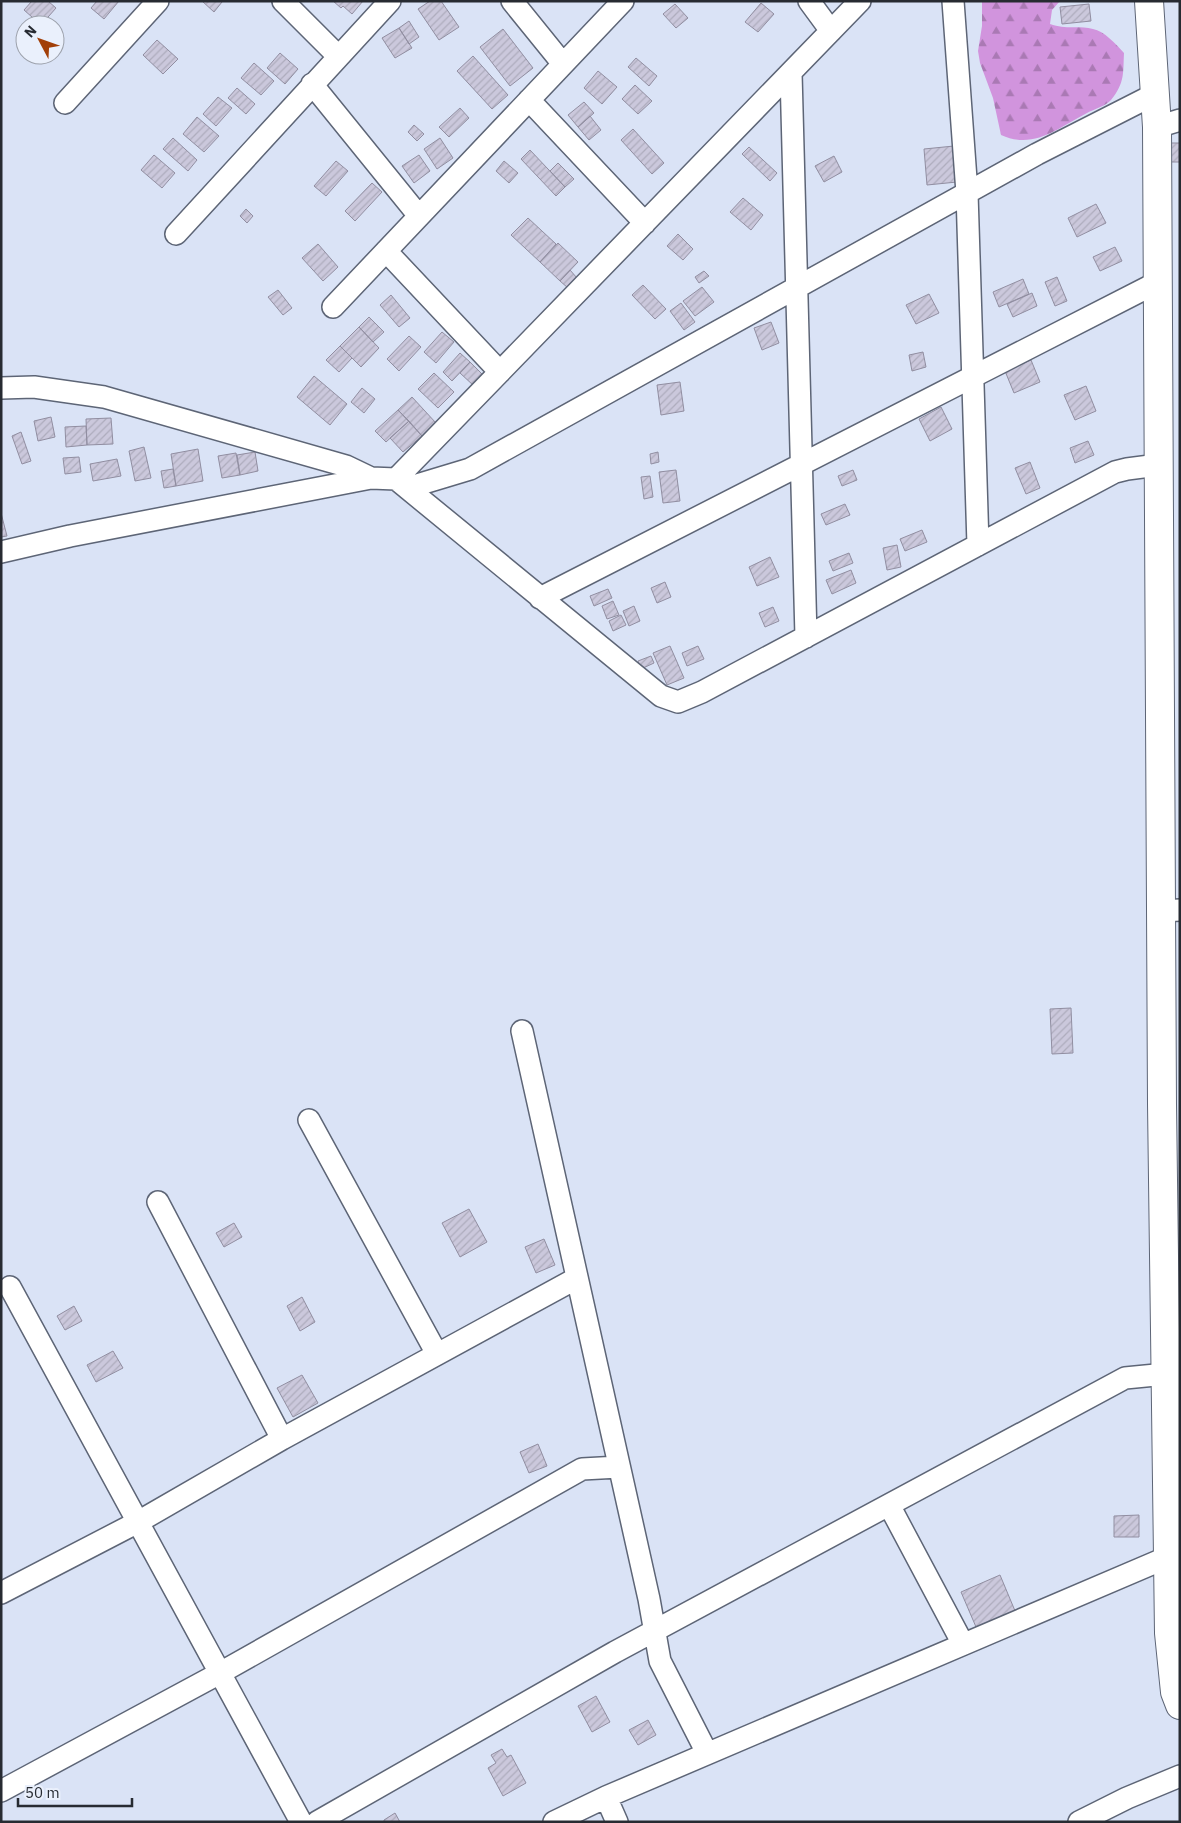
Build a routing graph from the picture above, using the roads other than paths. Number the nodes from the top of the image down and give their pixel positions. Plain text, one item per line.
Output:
1 (158, 1) edge
2 (283, 1) edge
3 (390, 1) edge
4 (512, 1) edge
5 (623, 1) edge
6 (809, 1) edge
7 (860, 1) edge
8 (953, 1) edge
9 (1149, 1) edge
10 (831, 31) junction
11 (338, 56) junction
12 (563, 64) junction
13 (791, 73) junction
14 (312, 84) junction
15 (1155, 94) junction
16 (529, 100) junction
17 (65, 103) dead end
18 (1168, 123) edge
19 (967, 193) junction
20 (419, 216) junction
21 (644, 223) junction
22 (176, 234) dead end
23 (386, 251) junction
24 (1158, 282) junction
25 (796, 287) junction
26 (333, 306) dead end
27 (500, 372) junction
28 (972, 377) junction
29 (1, 388) edge
30 (801, 464) junction
31 (1158, 465) junction
32 (370, 478) junction
33 (401, 484) junction
34 (978, 545) junction
35 (1, 552) edge
36 (540, 598) junction
37 (806, 637) junction
38 (1170, 911) edge
39 (522, 1031) dead end
40 (309, 1120) dead end
41 (158, 1202) dead end
42 (577, 1278) junction
43 (10, 1287) dead end
44 (1172, 1343) edge
45 (437, 1354) junction
46 (1166, 1374) junction
47 (282, 1439) junction
48 (619, 1467) junction
49 (1174, 1502) edge
50 (889, 1505) junction
51 (138, 1522) junction
52 (1168, 1557) junction
53 (1, 1593) edge
54 (655, 1631) junction
55 (964, 1644) junction
56 (220, 1673) junction
57 (1178, 1696) edge
58 (707, 1753) junction
59 (1180, 1776) edge
60 (1, 1791) edge
61 (606, 1797) junction
62 (301, 1822) edge
63 (317, 1822) edge
64 (554, 1822) edge
65 (618, 1822) edge
66 (1079, 1822) edge

1 - 17 street
2 - 11 street
3 - 11 street
4 - 12 street
5 - 12 street
6 - 10 street
7 - 10 street
8 - 19 street
9 - 15 main road
10 - 13 street
11 - 14 street
12 - 16 street
13 - 21 street
13 - 25 street
14 - 20 street
14 - 22 street
15 - 18 main road
15 - 19 street
16 - 20 street
16 - 21 street
18 - 24 main road
19 - 25 street
19 - 28 street
20 - 23 street
21 - 27 street
23 - 26 street
23 - 27 street
24 - 28 street
24 - 31 main road
25 - 30 street
25 - 33 street
27 - 33 street
28 - 30 street
28 - 34 street
29 - 32 street
30 - 36 street
30 - 37 street
31 - 34 street
31 - 38 main road
32 - 33 street
32 - 35 street
33 - 36 street
34 - 37 street
36 - 37 street
38 - 44 main road
39 - 42 street
40 - 45 street
41 - 47 street
42 - 45 street
42 - 48 street
43 - 51 street
44 - 46 main road
45 - 47 street
46 - 49 main road
46 - 50 street
47 - 51 street
48 - 54 street
48 - 56 street
49 - 52 main road
50 - 54 street
50 - 55 street
51 - 53 street
51 - 56 street
52 - 55 street
52 - 57 main road
54 - 58 street
54 - 63 street
55 - 58 street
56 - 60 street
56 - 62 street
58 - 61 street
59 - 66 street
61 - 64 street
61 - 65 street

